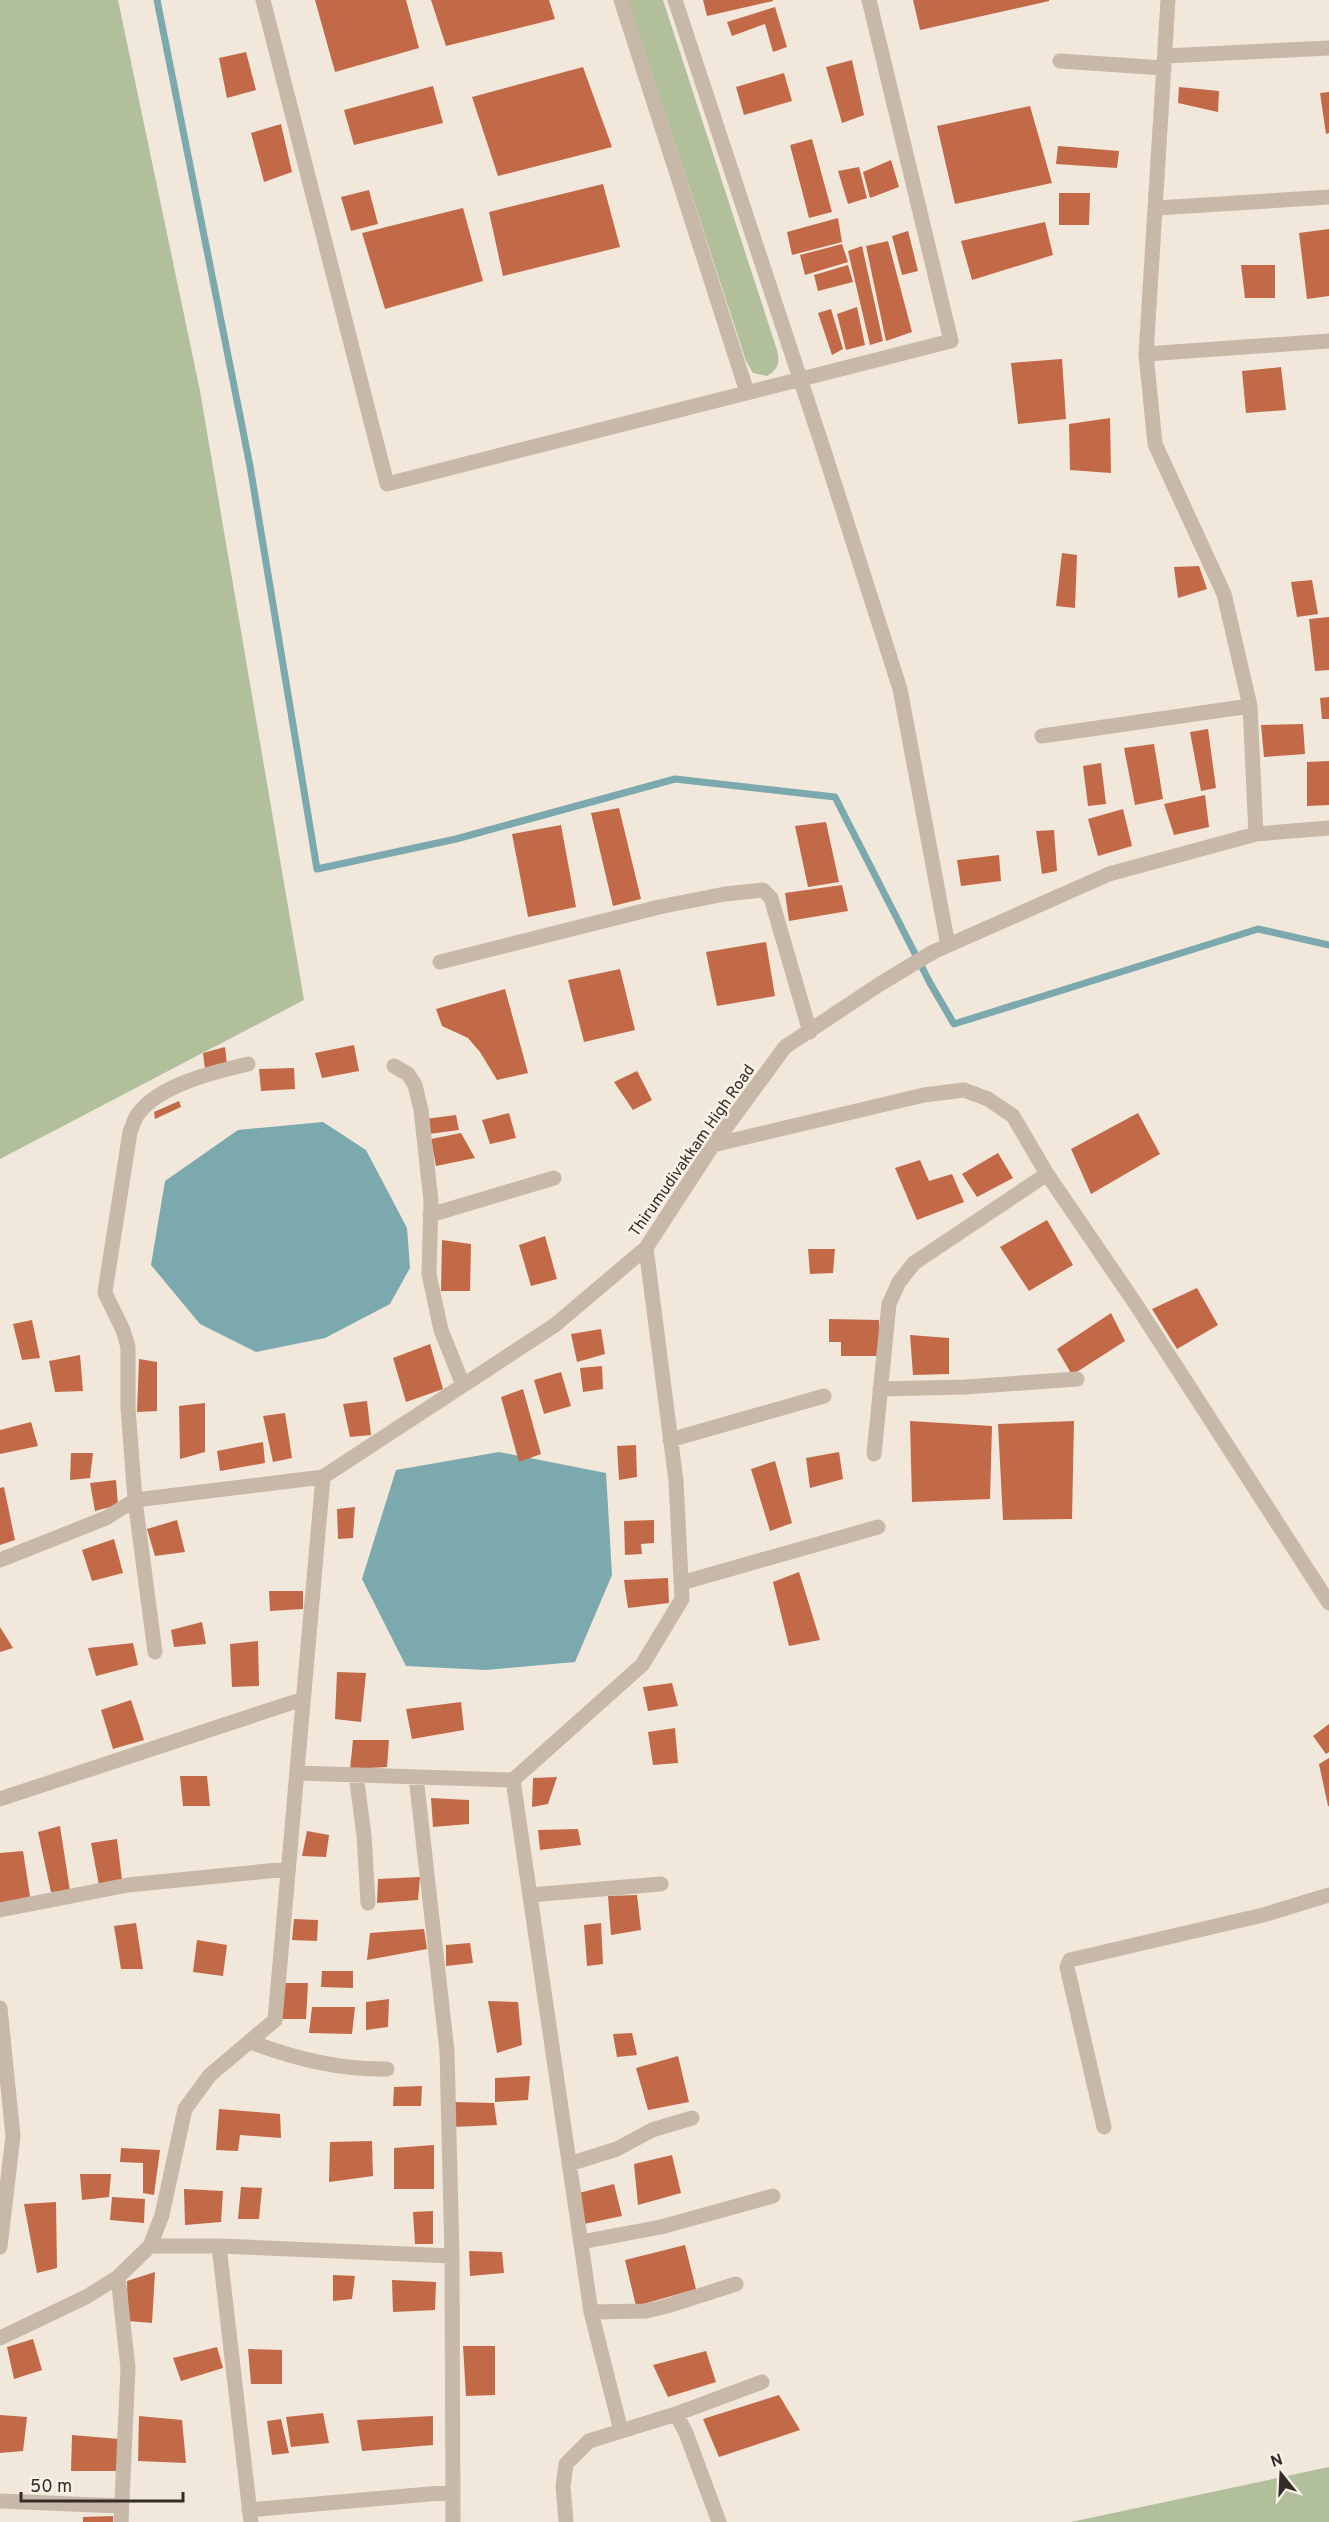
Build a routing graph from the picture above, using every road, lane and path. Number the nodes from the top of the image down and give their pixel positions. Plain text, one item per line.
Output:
1 (262, 0) edge
2 (621, 0) edge
3 (675, 0) edge
4 (869, 0) edge
5 (1168, 0) edge
6 (1329, 48) edge
7 (1060, 60) dead end
8 (1165, 62) junction
9 (1329, 197) edge
10 (1156, 208) junction
11 (1329, 341) edge
12 (1146, 354) junction
13 (800, 380) junction
14 (747, 392) junction
15 (1250, 706) junction
16 (1042, 736) dead end
17 (1329, 828) edge
18 (1256, 834) junction
19 (948, 945) junction
20 (440, 962) dead end
21 (810, 1032) junction
22 (248, 1064) dead end
23 (394, 1066) dead end
24 (713, 1145) junction
25 (1047, 1174) junction
26 (554, 1178) dead end
27 (430, 1215) junction
28 (646, 1248) junction
29 (1077, 1378) dead end
30 (463, 1385) junction
31 (880, 1389) junction
32 (824, 1396) dead end
33 (670, 1440) junction
34 (874, 1454) dead end
35 (323, 1477) junction
36 (135, 1500) junction
37 (878, 1527) dead end
38 (0, 1560) edge
39 (681, 1584) junction
40 (1329, 1603) edge
41 (155, 1652) dead end
42 (303, 1699) junction
43 (297, 1773) junction
44 (356, 1775) junction
45 (416, 1777) junction
46 (513, 1780) junction
47 (0, 1799) edge
48 (288, 1869) junction
49 (661, 1884) dead end
50 (530, 1895) junction
51 (1329, 1895) edge
52 (368, 1903) dead end
53 (0, 1910) edge
54 (0, 2008) edge
55 (251, 2042) junction
56 (387, 2069) dead end
57 (692, 2118) dead end
58 (1104, 2127) dead end
59 (569, 2163) junction
60 (773, 2196) dead end
61 (581, 2242) junction
62 (150, 2246) junction
63 (219, 2246) junction
64 (0, 2247) edge
65 (452, 2256) junction
66 (118, 2277) junction
67 (736, 2284) dead end
68 (591, 2312) junction
69 (0, 2338) edge
70 (762, 2382) dead end
71 (676, 2414) junction
72 (621, 2431) junction
73 (452, 2493) junction
74 (0, 2501) edge
75 (121, 2506) junction
76 (250, 2516) edge
77 (121, 2522) edge
78 (453, 2522) edge
79 (566, 2522) edge
80 (719, 2522) edge

1 - 14 street
2 - 14 street
3 - 13 street
4 - 13 street
5 - 8 street
6 - 8 street
7 - 8 street
8 - 10 street
9 - 10 street
10 - 12 street
11 - 12 street
12 - 15 street
13 - 14 street
13 - 19 street
15 - 16 street
15 - 18 street
17 - 18 street, Thirumudivakkam High Road
18 - 19 street, Thirumudivakkam High Road
19 - 21 street, Thirumudivakkam High Road
20 - 21 street
21 - 24 street, Thirumudivakkam High Road
22 - 36 street
23 - 27 street
24 - 25 street
24 - 28 street, Thirumudivakkam High Road
25 - 31 street
25 - 40 street
26 - 27 street
27 - 30 street
28 - 30 street, Thirumudivakkam High Road
28 - 33 street
29 - 31 street
30 - 35 street, Thirumudivakkam High Road
31 - 34 street
32 - 33 street
33 - 39 street
35 - 36 street, Thirumudivakkam High Road
35 - 42 street
36 - 38 street, Thirumudivakkam High Road
36 - 41 street
37 - 39 street
39 - 46 street
42 - 43 street
42 - 47 street
43 - 44 street
43 - 48 street
44 - 45 street
44 - 52 street
45 - 46 street
45 - 65 street
46 - 50 street
48 - 53 street
48 - 55 street
49 - 50 street
50 - 59 street
51 - 58 street
54 - 64 street
55 - 56 street
55 - 62 street
57 - 59 street
59 - 61 street
60 - 61 street
61 - 68 street
62 - 63 street
62 - 66 street
63 - 65 street
63 - 76 street
65 - 73 street
66 - 69 street
66 - 75 street
67 - 68 street
68 - 72 street
70 - 71 street
71 - 72 street
71 - 80 street
72 - 79 street
73 - 76 street
73 - 78 street
74 - 75 street
75 - 77 street

